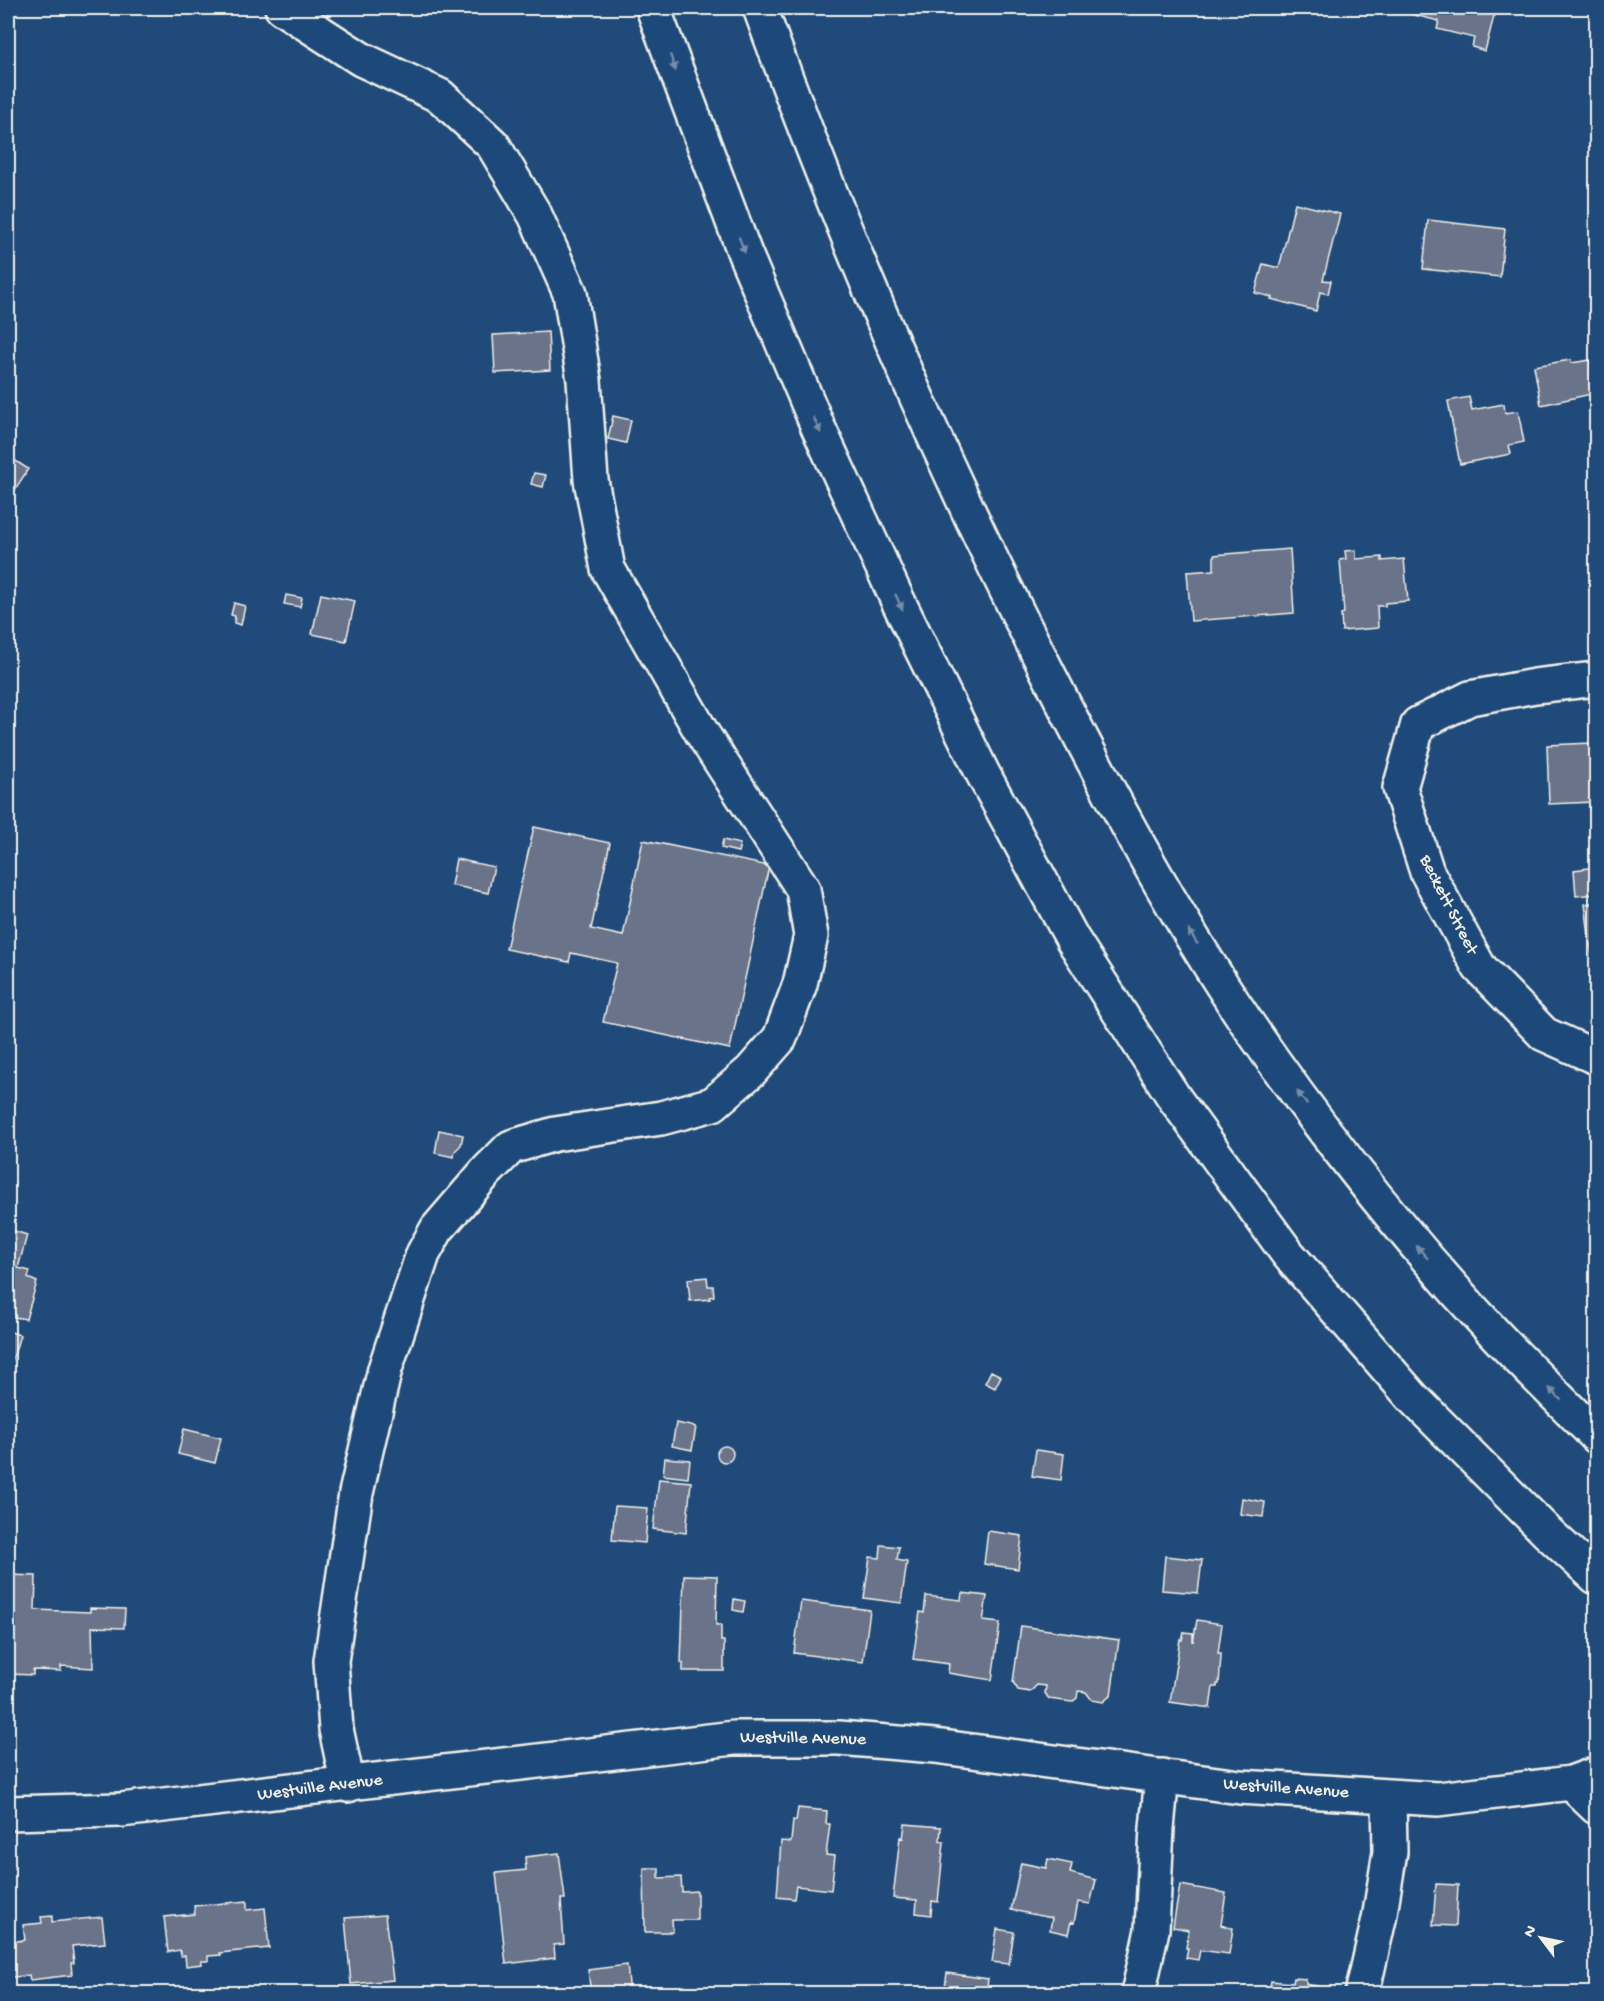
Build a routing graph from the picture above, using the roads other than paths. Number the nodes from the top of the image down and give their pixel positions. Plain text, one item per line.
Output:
1 (282, 8) edge
2 (653, 8) edge
3 (760, 8) edge
4 (1596, 679) edge
5 (1596, 1055) edge
6 (1596, 1436) edge
7 (1596, 1577) edge
8 (1162, 1776) junction
9 (1584, 1779) edge
10 (348, 1785) junction
11 (1389, 1796) junction
12 (1596, 1807) edge
13 (8, 1813) edge
14 (1138, 1994) edge
15 (1362, 1994) edge

1 - 10 main road
2 -> 7 main road
6 -> 3 main road
4 - 5 main road, Beckett Street
8 - 10 main road, Westville Avenue
8 - 11 main road, Westville Avenue
8 - 14 main road
9 - 11 main road, Westville Avenue
9 - 12 main road
10 - 13 main road, Westville Avenue
11 - 15 main road

